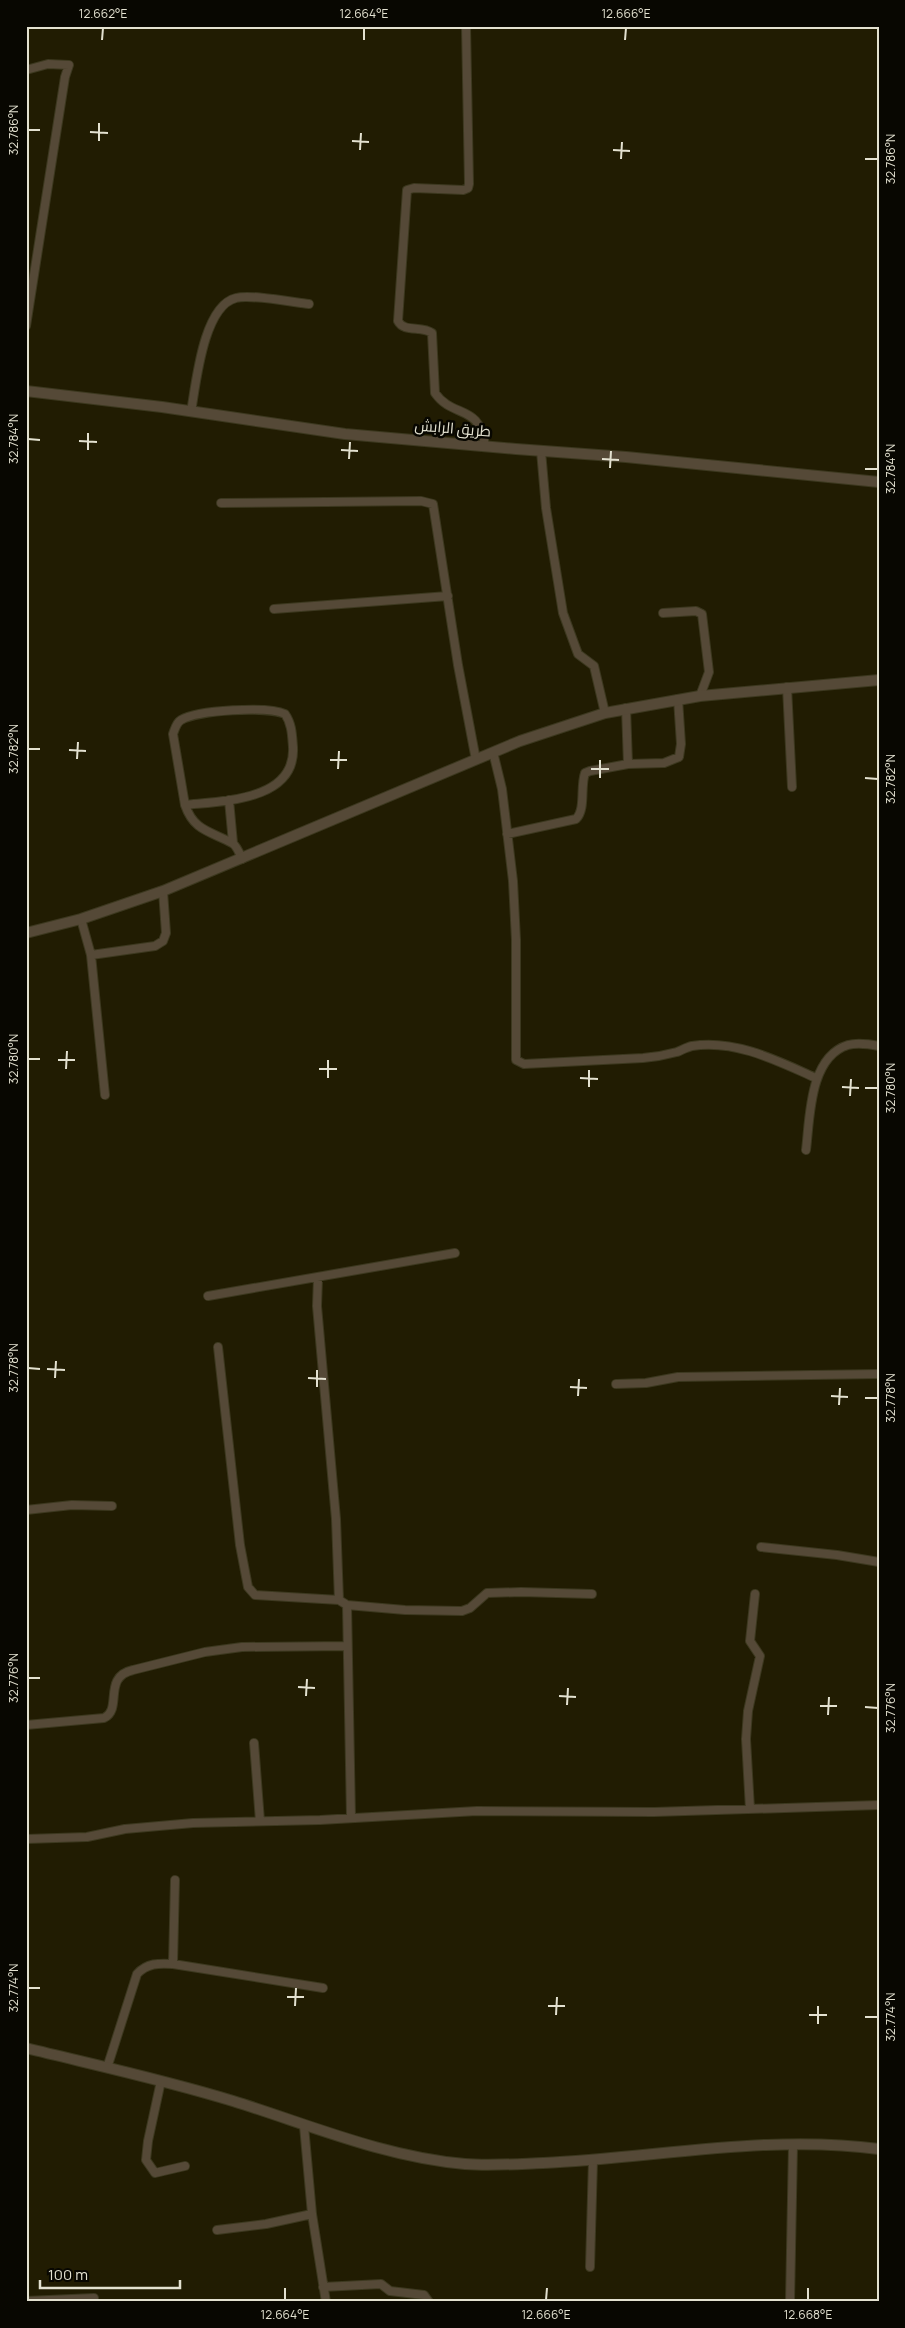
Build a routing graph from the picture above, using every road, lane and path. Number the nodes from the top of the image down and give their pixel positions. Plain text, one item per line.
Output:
1 (466, 26) edge
2 (26, 70) edge
3 (309, 304) dead end
4 (26, 326) edge
5 (26, 391) edge
6 (191, 412) junction
7 (484, 446) junction
8 (540, 451) junction
9 (879, 482) edge
10 (220, 503) dead end
11 (448, 596) junction
12 (274, 609) dead end
13 (663, 613) dead end
14 (879, 680) edge
15 (787, 687) junction
16 (700, 696) junction
17 (678, 699) junction
18 (626, 708) junction
19 (605, 713) junction
20 (493, 752) junction
21 (476, 760) junction
22 (628, 764) junction
23 (792, 786) dead end
24 (229, 800) junction
25 (185, 805) junction
26 (508, 834) junction
27 (233, 843) junction
28 (242, 859) junction
29 (163, 891) junction
30 (81, 919) junction
31 (26, 933) edge
32 (91, 955) junction
33 (879, 1046) edge
34 (816, 1078) junction
35 (105, 1095) dead end
36 (806, 1150) dead end
37 (455, 1253) dead end
38 (318, 1278) junction
39 (208, 1296) dead end
40 (218, 1347) dead end
41 (879, 1374) edge
42 (616, 1384) dead end
43 (112, 1506) dead end
44 (26, 1510) edge
45 (760, 1546) dead end
46 (879, 1562) edge
47 (592, 1594) dead end
48 (755, 1594) dead end
49 (339, 1600) junction
50 (347, 1605) junction
51 (347, 1646) junction
52 (26, 1725) edge
53 (254, 1743) dead end
54 (879, 1805) edge
55 (750, 1809) junction
56 (351, 1818) junction
57 (260, 1822) junction
58 (26, 1839) edge
59 (175, 1880) dead end
60 (173, 1964) junction
61 (323, 1988) dead end
62 (26, 2048) edge
63 (107, 2068) junction
64 (161, 2081) junction
65 (304, 2126) junction
66 (792, 2145) junction
67 (879, 2149) edge
68 (592, 2160) junction
69 (185, 2166) dead end
70 (312, 2214) junction
71 (217, 2230) dead end
72 (590, 2267) dead end
73 (323, 2287) junction
74 (94, 2298) dead end
75 (26, 2302) edge
76 (326, 2302) edge
77 (429, 2302) edge
78 (790, 2302) edge

1 - 7 street
2 - 4 street
3 - 6 street
5 - 6 street, طريق الرابش
6 - 7 street, طريق الرابش
7 - 8 street, طريق الرابش
8 - 9 street, طريق الرابش
8 - 19 street
10 - 11 street
11 - 12 street
11 - 21 street
13 - 16 street
14 - 15 street
15 - 16 street
15 - 23 street
16 - 17 street
17 - 18 street
17 - 22 street
18 - 19 street
18 - 22 street
19 - 20 street
20 - 21 street
20 - 26 street
21 - 28 street
22 - 26 street
24 - 25 street
24 - 25 street
24 - 27 street
25 - 27 street
26 - 34 street
27 - 28 street
28 - 29 street
29 - 30 street
29 - 32 street
30 - 31 street
30 - 32 street
32 - 35 street
33 - 34 street
34 - 36 street
37 - 38 street
38 - 39 street
38 - 49 street
40 - 49 street
41 - 42 street
43 - 44 street
45 - 46 street
47 - 50 street
48 - 55 street
49 - 50 street
50 - 51 street
51 - 52 street
51 - 56 street
53 - 57 street
54 - 55 street
55 - 56 street
56 - 57 street
57 - 58 street
59 - 60 street
60 - 61 street
60 - 63 street
62 - 63 street
63 - 64 street
64 - 65 street
64 - 69 street
65 - 68 street
65 - 70 street
66 - 67 street
66 - 68 street
66 - 78 street
68 - 72 street
70 - 71 street
70 - 73 street
73 - 76 street
73 - 77 street
74 - 75 street

